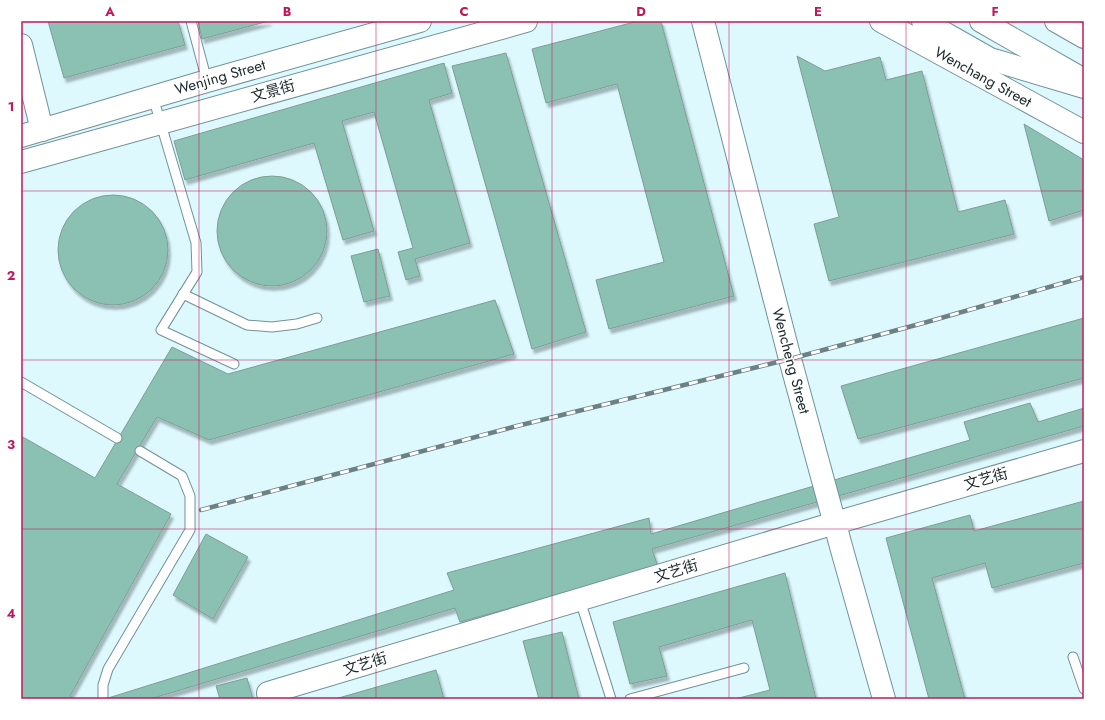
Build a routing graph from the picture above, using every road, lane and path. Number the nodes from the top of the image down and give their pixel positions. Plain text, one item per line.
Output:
1 (191, 21) edge
2 (420, 21) edge
3 (526, 21) edge
4 (703, 21) edge
5 (881, 21) edge
6 (924, 21) edge
7 (981, 21) edge
8 (1056, 21) edge
9 (386, 25) edge
10 (1084, 37) edge
11 (21, 45) edge
12 (1084, 80) edge
13 (207, 81) junction
14 (1084, 87) edge
15 (153, 97) junction
16 (161, 123) junction
17 (42, 130) junction
18 (1084, 132) edge
19 (21, 136) edge
20 (21, 162) edge
21 (183, 294) junction
22 (318, 318) dead end
23 (234, 364) dead end
24 (21, 382) edge
25 (117, 438) dead end
26 (140, 451) dead end
27 (1084, 451) edge
28 (835, 523) junction
29 (580, 600) junction
30 (1073, 657) dead end
31 (744, 668) dead end
32 (1084, 689) edge
33 (268, 693) dead end
34 (103, 697) dead end
35 (611, 699) edge
36 (630, 699) edge
37 (884, 699) edge

1 - 13 lane
2 - 9 main road, Wenjing Street
3 - 16 main road, 文景街
4 - 28 main road, Wencheng Street
5 - 18 main road, Wenchang Street
6 - 14 main road
7 - 12 main road
8 - 10 main road
9 - 13 main road, Wenjing Street
11 - 17 main road
13 - 15 main road, Wenjing Street
15 - 16 lane
15 - 17 main road, Wenjing Street
16 - 20 main road, 文景街
16 - 21 lane
17 - 19 main road, Wenjing Street
21 - 22 lane
21 - 23 lane
24 - 25 lane
26 - 34 lane
27 - 28 main road, 文艺街
28 - 29 main road, 文艺街
28 - 37 main road, Wencheng Street
29 - 33 main road, 文艺街
29 - 35 lane
30 - 32 lane
31 - 36 lane

